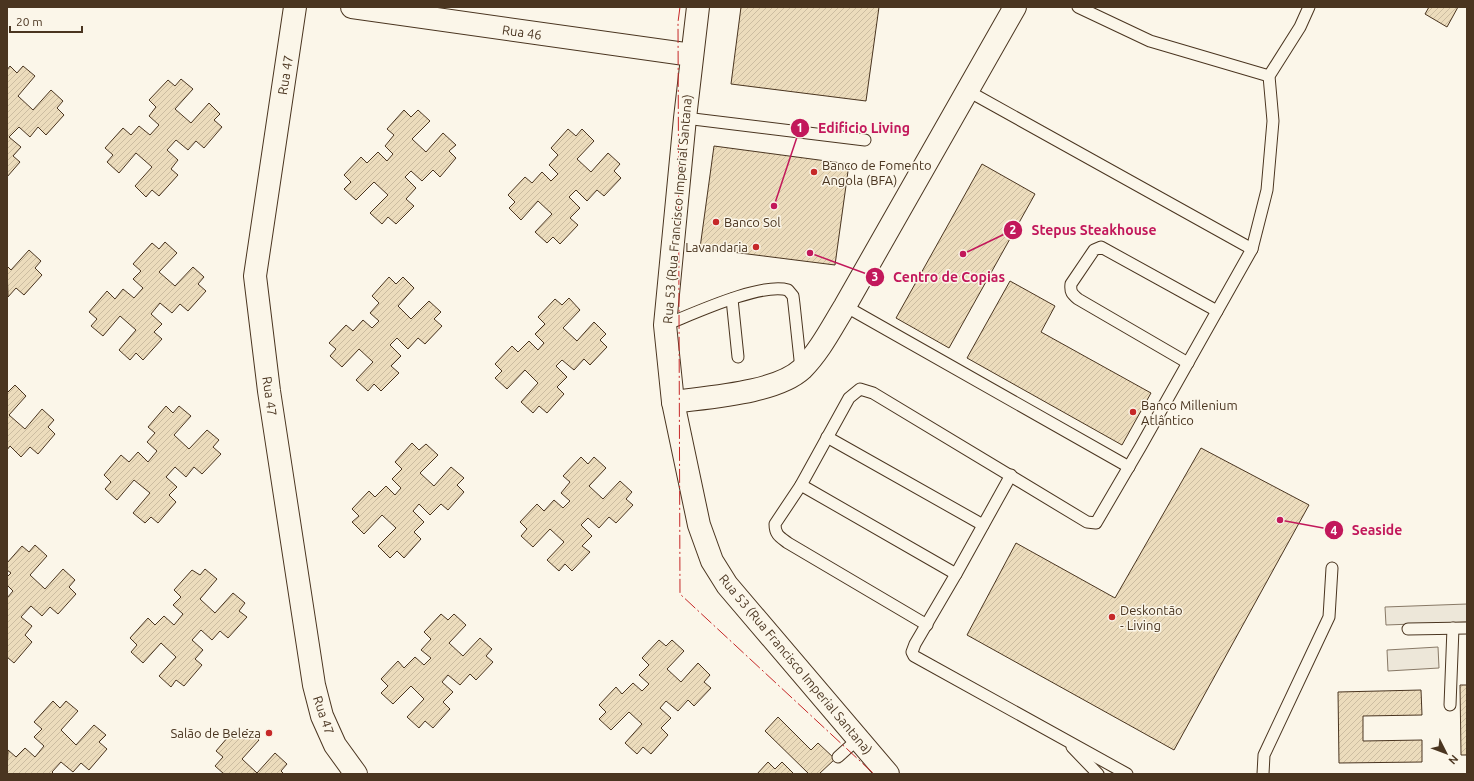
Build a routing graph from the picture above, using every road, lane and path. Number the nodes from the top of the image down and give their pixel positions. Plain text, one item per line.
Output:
1 (295, 7) edge
2 (352, 7) edge
3 (698, 7) edge
4 (1015, 7) edge
5 (1078, 7) edge
6 (1309, 7) edge
7 (692, 56) junction
8 (1269, 76) junction
9 (968, 91) junction
10 (685, 118) junction
11 (865, 140) dead end
12 (1252, 249) junction
13 (732, 299) junction
14 (845, 306) junction
15 (1217, 311) junction
16 (665, 324) junction
17 (738, 357) dead end
18 (1188, 363) junction
19 (802, 369) junction
20 (673, 402) junction
21 (827, 438) junction
22 (1129, 467) junction
23 (1011, 475) junction
24 (801, 485) junction
25 (983, 525) junction
26 (1332, 568) dead end
27 (956, 574) junction
28 (927, 625) junction
29 (1452, 628) junction
30 (1467, 628) edge
31 (1408, 629) dead end
32 (1450, 705) dead end
33 (859, 738) junction
34 (1064, 738) junction
35 (838, 757) dead end
36 (356, 774) edge
37 (888, 774) edge
38 (1098, 774) edge
39 (1127, 774) edge
40 (1263, 774) edge

1 - 36 street, Rua 47
2 - 7 street, Rua 46
3 - 7 street, Rua 53 (Rua Francisco Imperial Santana)
4 - 9 street
5 - 8 lane
6 - 8 lane
7 - 10 street, Rua 53 (Rua Francisco Imperial Santana)
8 - 12 lane
9 - 12 lane
9 - 14 street
10 - 11 lane
10 - 16 street, Rua 53 (Rua Francisco Imperial Santana)
12 - 15 lane
13 - 16 lane
13 - 17 lane
13 - 19 lane
14 - 19 street
14 - 22 lane
15 - 18 lane
15 - 18 lane
16 - 20 street, Rua 53 (Rua Francisco Imperial Santana)
18 - 22 lane
19 - 20 street
20 - 33 street, Rua 53 (Rua Francisco Imperial Santana)
21 - 23 lane
21 - 24 lane
21 - 25 lane
22 - 23 lane
23 - 25 lane
24 - 27 lane
24 - 28 lane
25 - 27 lane
26 - 40 lane
27 - 28 lane
28 - 34 lane
29 - 30 lane
29 - 31 lane
29 - 32 lane
33 - 35 lane
33 - 37 street, Rua 53 (Rua Francisco Imperial Santana)
34 - 38 lane
34 - 39 lane

